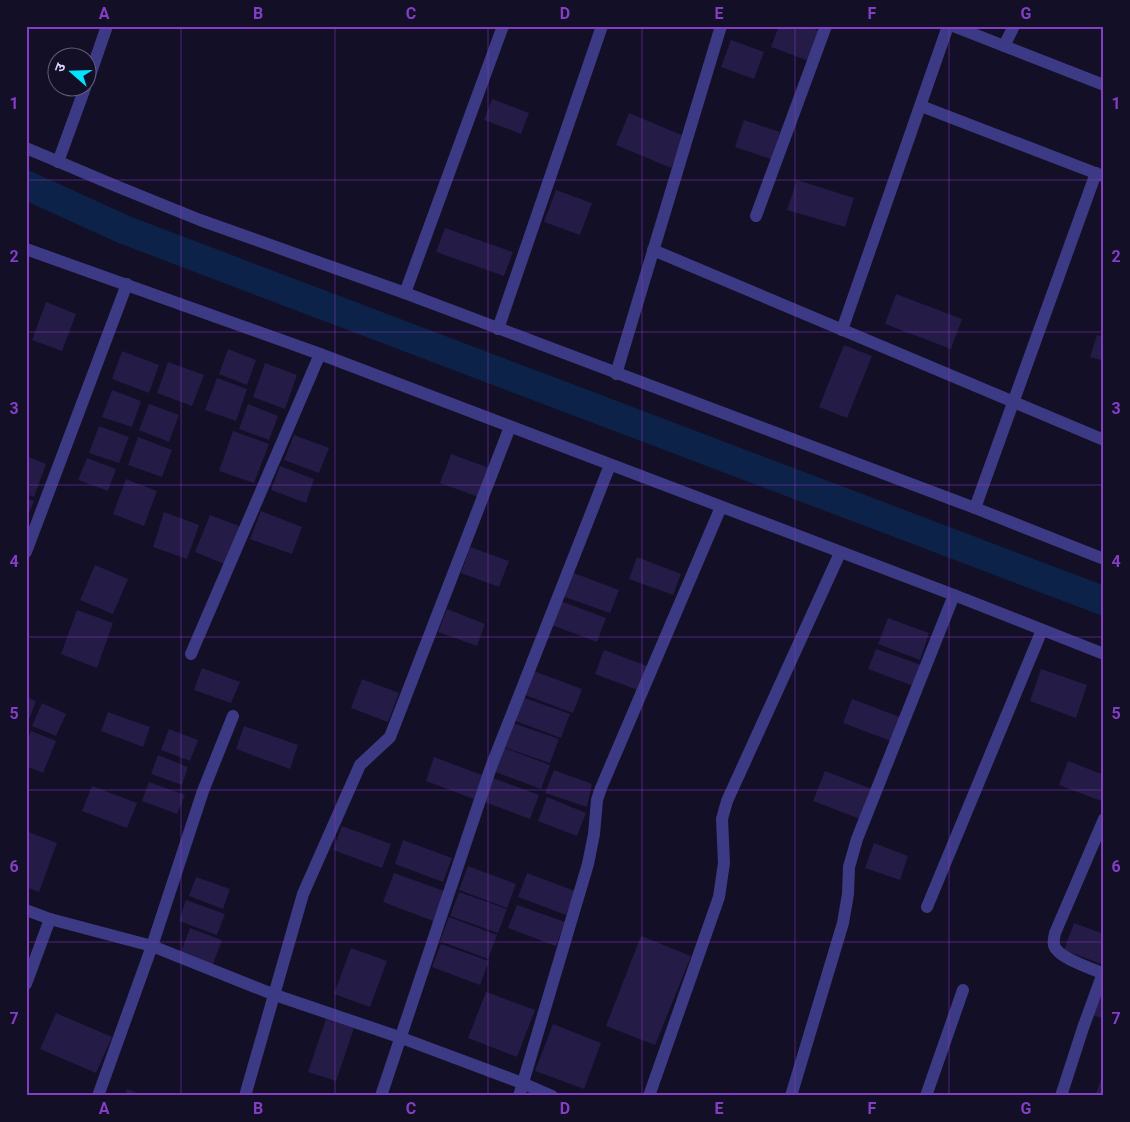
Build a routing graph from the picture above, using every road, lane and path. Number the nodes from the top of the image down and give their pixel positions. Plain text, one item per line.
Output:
1 (107, 26) edge
2 (503, 26) edge
3 (602, 26) edge
4 (721, 26) edge
5 (826, 26) edge
6 (948, 26) edge
7 (954, 26) edge
8 (1014, 26) edge
9 (1004, 46) junction
10 (98, 52) edge
11 (1104, 85) edge
12 (81, 98) edge
13 (921, 106) junction
14 (26, 148) edge
15 (58, 162) junction
16 (1100, 175) edge
17 (756, 216) dead end
18 (654, 250) junction
19 (27, 252) edge
20 (127, 284) junction
21 (405, 293) junction
22 (498, 329) junction
23 (842, 330) junction
24 (320, 354) junction
25 (616, 374) junction
26 (1014, 403) junction
27 (510, 427) junction
28 (1104, 440) edge
29 (610, 465) junction
30 (722, 508) junction
31 (975, 508) junction
32 (26, 552) edge
33 (840, 553) junction
34 (1104, 560) edge
35 (954, 595) junction
36 (1042, 630) junction
37 (191, 654) dead end
38 (1104, 654) edge
39 (233, 716) dead end
40 (1104, 819) edge
41 (927, 907) dead end
42 (26, 910) edge
43 (50, 920) junction
44 (152, 946) junction
45 (1103, 974) edge
46 (26, 984) edge
47 (962, 990) dead end
48 (275, 995) junction
49 (399, 1037) junction
50 (522, 1083) junction
51 (98, 1096) edge
52 (245, 1096) edge
53 (380, 1096) edge
54 (519, 1096) edge
55 (552, 1096) edge
56 (649, 1096) edge
57 (791, 1096) edge
58 (926, 1096) edge
59 (1061, 1096) edge

1 - 10 street
2 - 21 street
3 - 22 street
4 - 18 street
5 - 17 street
6 - 13 street
7 - 9 street
8 - 9 street
9 - 11 street
12 - 15 street
13 - 16 street
13 - 23 street
14 - 15 street
15 - 21 street
16 - 26 street
18 - 23 street
18 - 25 street
19 - 20 street
20 - 24 street
20 - 32 street
21 - 22 street
22 - 25 street
23 - 26 street
24 - 27 street
24 - 37 street
25 - 31 street
26 - 28 street
26 - 31 street
27 - 29 street
27 - 48 street
29 - 30 street
29 - 49 street
30 - 33 street
30 - 50 street
31 - 34 street
33 - 35 street
33 - 56 street
35 - 36 street
35 - 57 street
36 - 38 street
36 - 41 street
39 - 44 street
40 - 45 street
42 - 43 street
43 - 44 street
43 - 46 street
44 - 48 street
44 - 51 street
45 - 59 street
47 - 58 street
48 - 49 street
48 - 52 street
49 - 50 street
49 - 53 street
50 - 54 street
50 - 55 street

